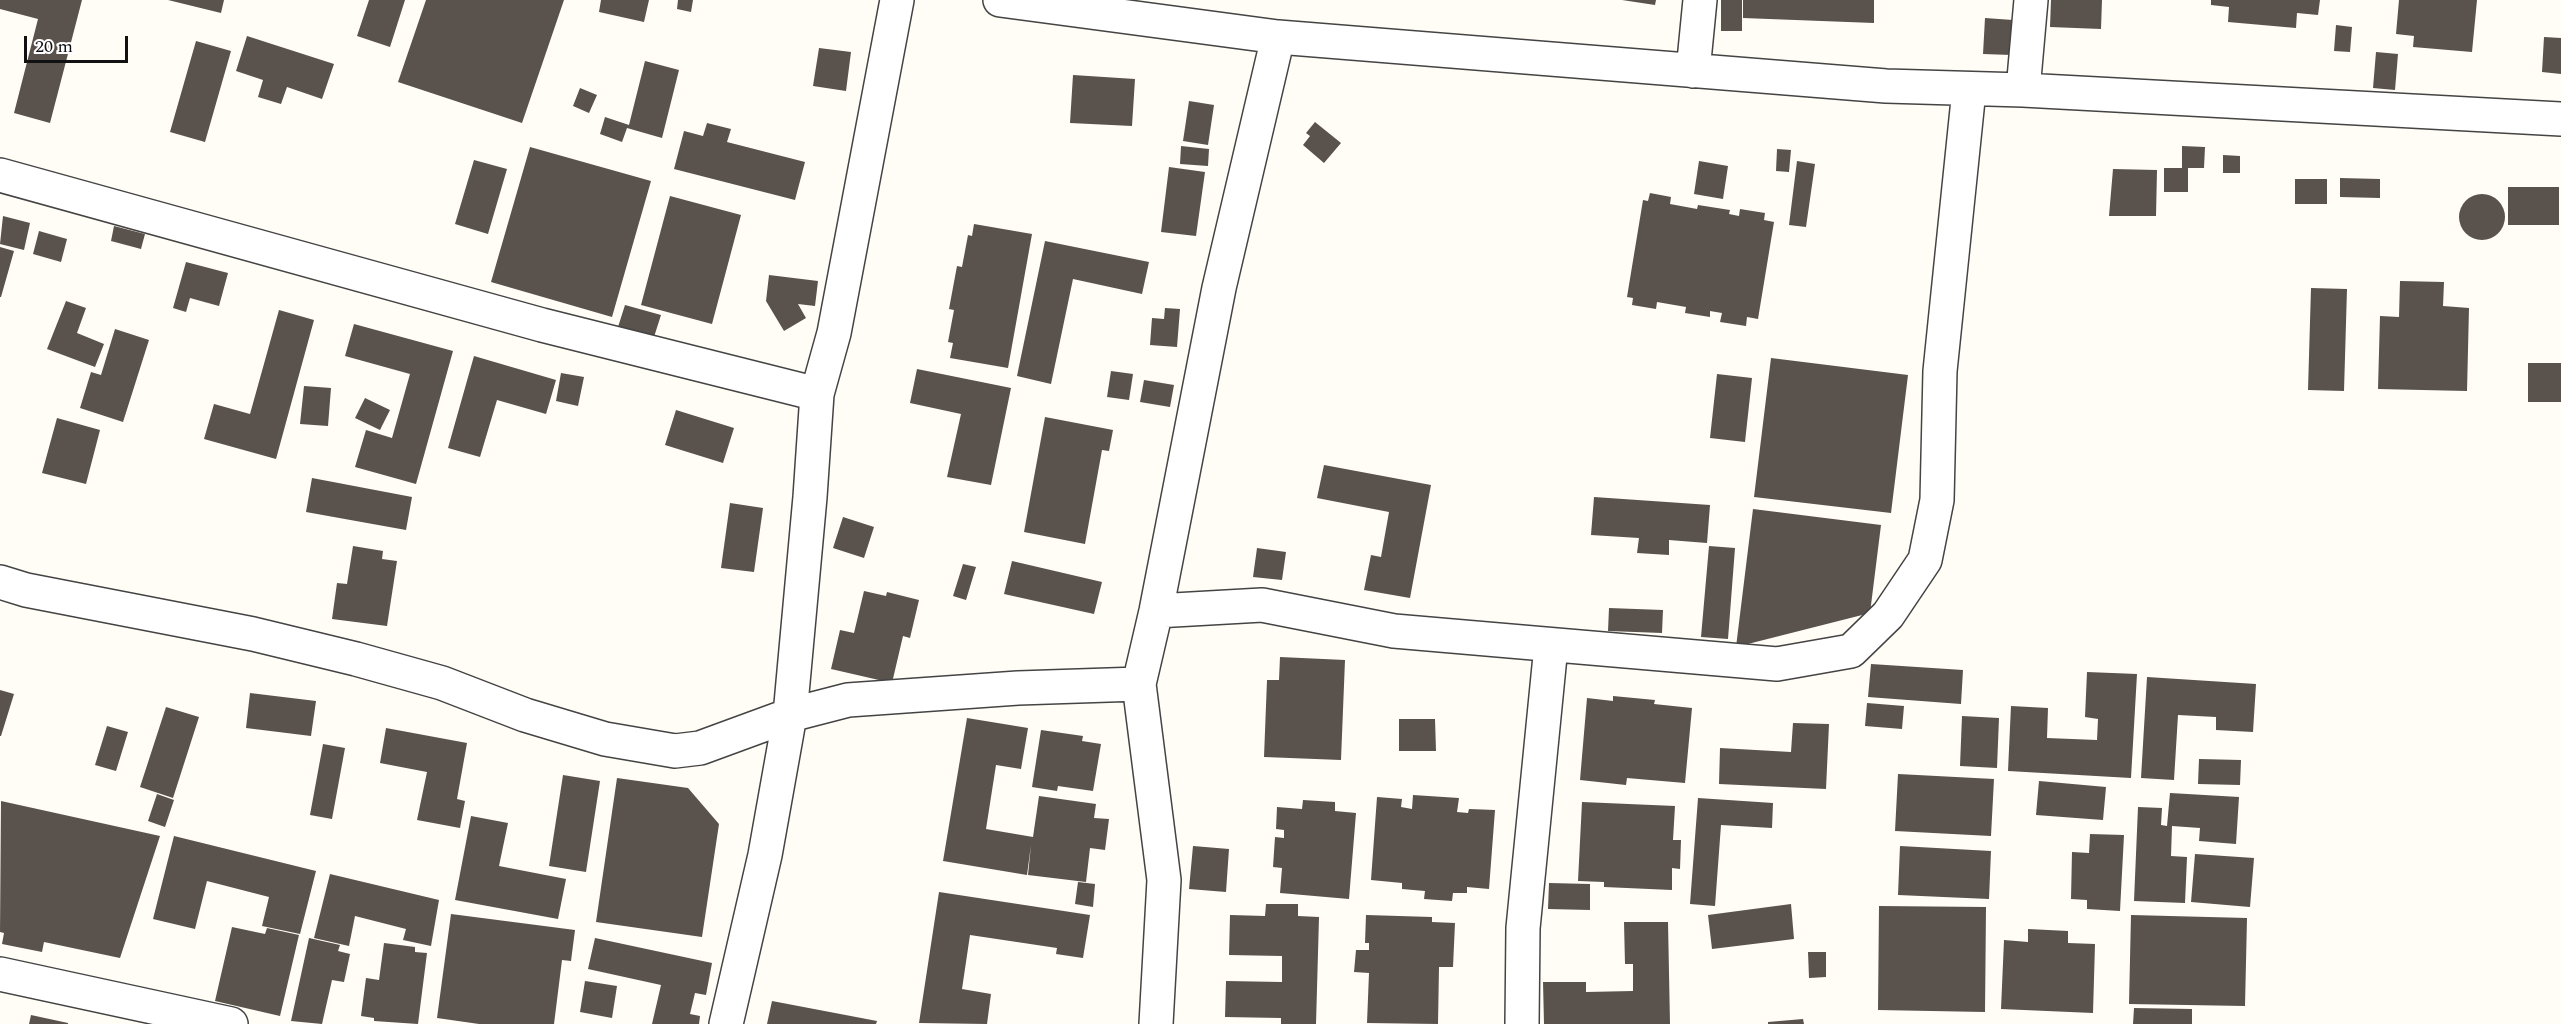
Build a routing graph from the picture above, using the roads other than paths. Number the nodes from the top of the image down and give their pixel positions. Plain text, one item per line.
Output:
1 (897, 0) edge
2 (1000, 0) edge
3 (1700, 0) edge
4 (2031, 0) edge
5 (1278, 38) junction
6 (1693, 71) junction
7 (1969, 90) junction
8 (2023, 90) junction
9 (2561, 119) edge
10 (0, 175) edge
11 (817, 393) junction
12 (0, 582) edge
13 (1156, 611) junction
14 (1551, 646) junction
15 (1139, 684) junction
16 (790, 715) junction
17 (0, 974) edge
18 (231, 1024) edge
19 (726, 1024) edge
20 (1156, 1024) edge
21 (1522, 1024) edge

1 - 11 street
2 - 5 street
3 - 6 street
4 - 8 street
5 - 6 street
5 - 13 street
6 - 7 street
7 - 8 street
7 - 14 street
8 - 9 street
10 - 11 street
11 - 16 street
12 - 16 street
13 - 14 street
13 - 15 street
14 - 21 street
15 - 16 street
15 - 20 street
16 - 19 street
17 - 18 street

